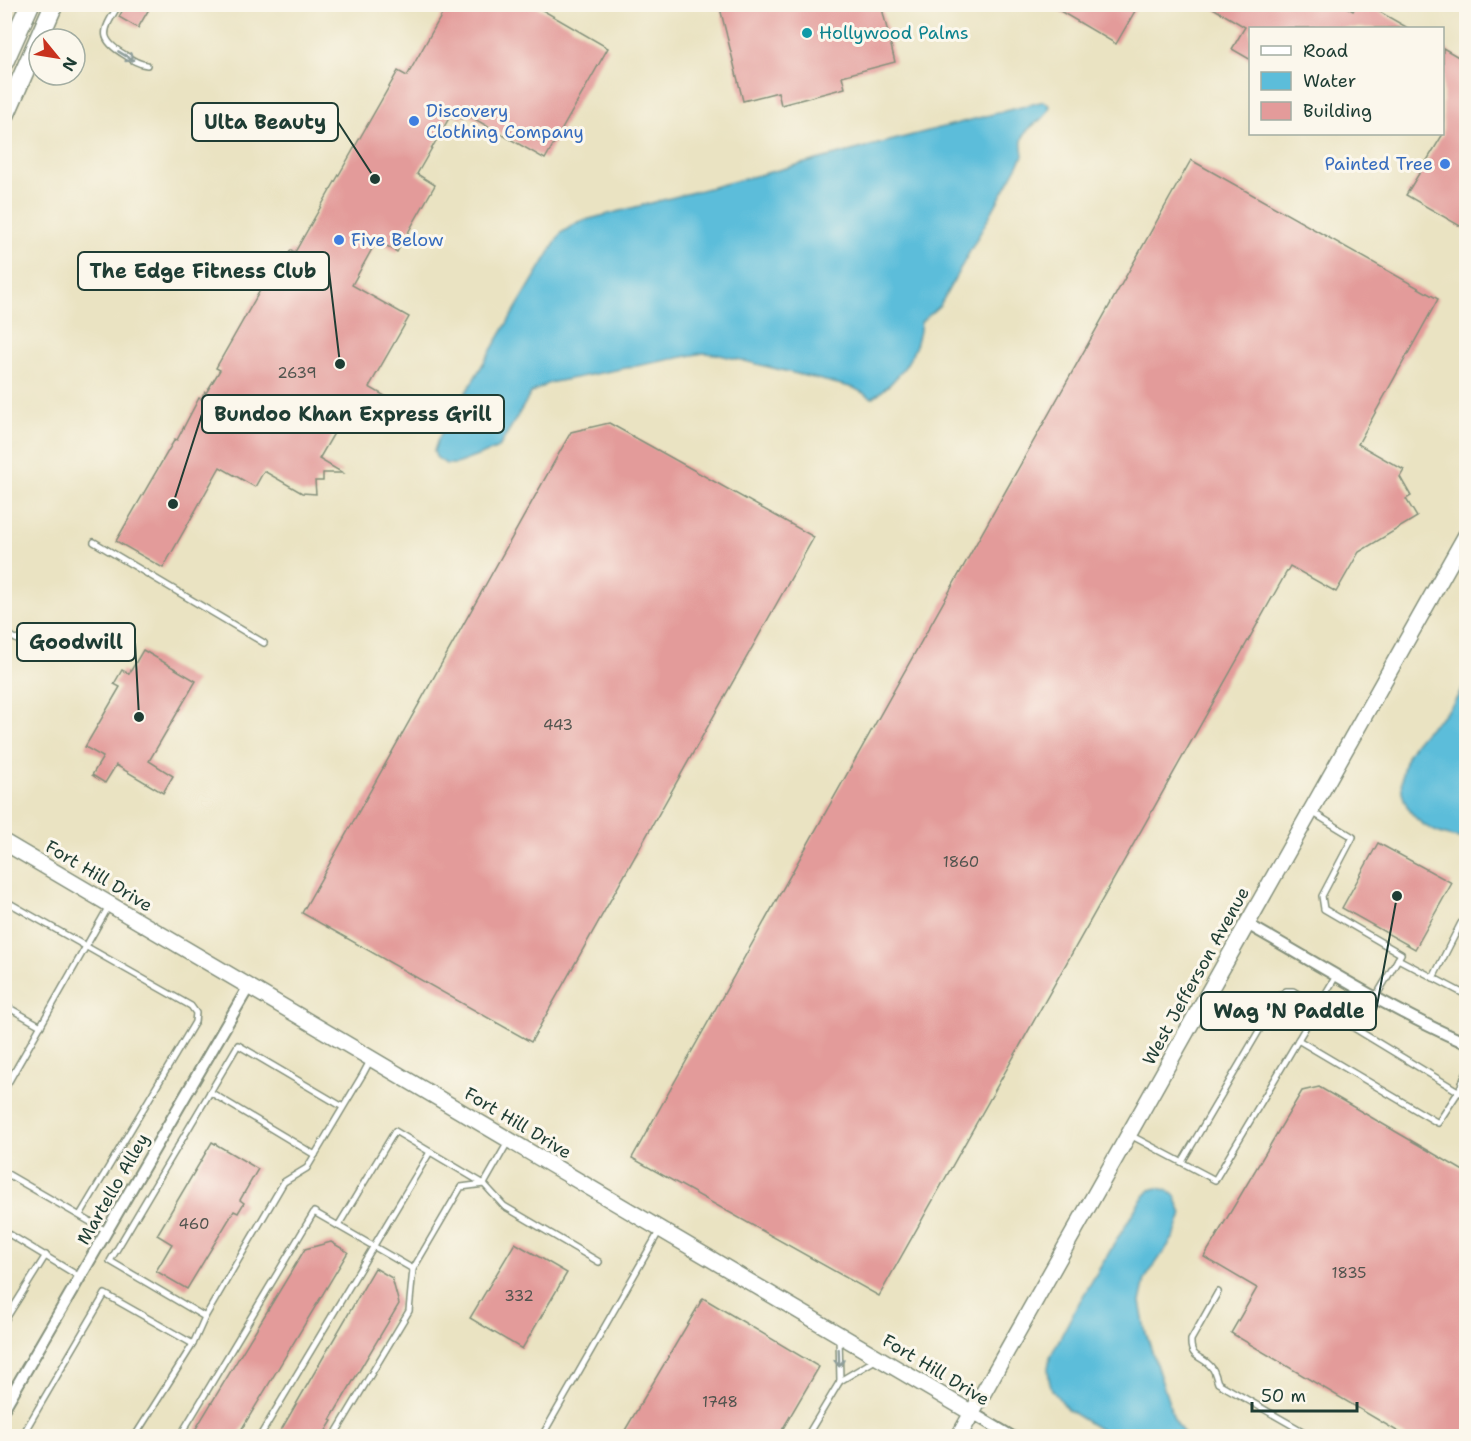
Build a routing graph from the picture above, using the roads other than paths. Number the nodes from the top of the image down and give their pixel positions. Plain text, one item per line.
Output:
1 (30, 4) edge
2 (54, 4) edge
3 (119, 4) edge
4 (4, 62) edge
5 (147, 65) dead end
6 (4, 118) edge
7 (1467, 535) edge
8 (94, 542) dead end
9 (4, 632) edge
10 (264, 643) dead end
11 (31, 648) dead end
12 (1310, 812) junction
13 (4, 842) edge
14 (4, 900) edge
15 (110, 904) junction
16 (1247, 924) junction
17 (1467, 925) edge
18 (85, 948) junction
19 (1398, 959) junction
20 (1336, 975) junction
21 (1433, 978) junction
22 (249, 986) junction
23 (1467, 995) edge
24 (1375, 998) junction
25 (4, 1005) edge
26 (1318, 1006) junction
27 (41, 1026) junction
28 (1298, 1040) junction
29 (1467, 1043) edge
30 (372, 1059) junction
31 (1467, 1073) edge
32 (4, 1090) edge
33 (1459, 1091) junction
34 (210, 1092) junction
35 (1467, 1096) edge
36 (343, 1107) junction
37 (1129, 1134) junction
38 (509, 1140) junction
39 (430, 1152) junction
40 (315, 1155) junction
41 (1182, 1162) junction
42 (4, 1172) edge
43 (484, 1184) junction
44 (80, 1215) junction
45 (338, 1226) junction
46 (660, 1229) junction
47 (4, 1231) edge
48 (107, 1232) junction
49 (373, 1246) junction
50 (46, 1255) junction
51 (599, 1262) dead end
52 (412, 1269) junction
53 (80, 1277) junction
54 (1218, 1292) dead end
55 (205, 1317) junction
56 (4, 1322) edge
57 (838, 1335) junction
58 (193, 1344) junction
59 (879, 1358) junction
60 (840, 1381) junction
61 (4, 1408) edge
62 (972, 1413) junction
63 (22, 1437) edge
64 (135, 1437) edge
65 (180, 1437) edge
66 (260, 1437) edge
67 (334, 1437) edge
68 (542, 1437) edge
69 (807, 1437) edge
70 (959, 1437) edge
71 (1011, 1437) edge
72 (1311, 1437) edge

1 - 4 main road
2 - 6 main road
3 -> 5 lane
7 - 12 street, West Jefferson Avenue
8 - 10 lane
9 - 11 lane
12 - 16 street, West Jefferson Avenue
12 - 19 lane
13 - 15 street, Fort Hill Drive
14 - 18 lane
15 - 18 lane
15 - 22 street, Fort Hill Drive
16 - 20 street
16 - 37 street, West Jefferson Avenue
17 - 21 lane
18 - 27 lane
18 - 44 lane
19 - 21 lane
19 - 24 lane
20 - 24 street
20 - 26 lane
21 - 23 lane
22 - 30 street, Fort Hill Drive
22 - 48 street, Martello Alley
24 - 29 street
25 - 27 lane
26 - 28 lane
26 - 33 lane
26 - 41 lane
27 - 32 lane
28 - 33 lane
28 - 41 lane
30 - 36 lane
30 - 38 street, Fort Hill Drive
31 - 33 lane
33 - 35 lane
34 - 36 lane
34 - 40 lane
34 - 55 lane
36 - 40 lane
37 - 41 lane
37 - 62 street, West Jefferson Avenue
38 - 43 lane
38 - 46 street, Fort Hill Drive
39 - 43 lane
39 - 45 lane
39 - 49 lane
40 - 55 lane
42 - 44 lane
43 - 51 lane
43 - 52 lane
44 - 48 lane
45 - 49 lane
45 - 65 lane
46 - 57 street, Fort Hill Drive
46 - 68 lane
47 - 50 lane
48 - 53 street, Martello Alley
49 - 52 lane
49 - 66 lane
50 - 53 lane
50 - 56 lane
52 - 67 lane
53 - 61 street, Martello Alley
54 - 72 lane
55 - 58 lane
57 - 59 street, Fort Hill Drive
57 -> 60 lane
58 - 63 lane
58 - 64 lane
59 - 60 lane
59 - 62 street, Fort Hill Drive
60 - 69 lane
62 - 70 street, West Jefferson Avenue
62 - 71 street, Fort Hill Drive

